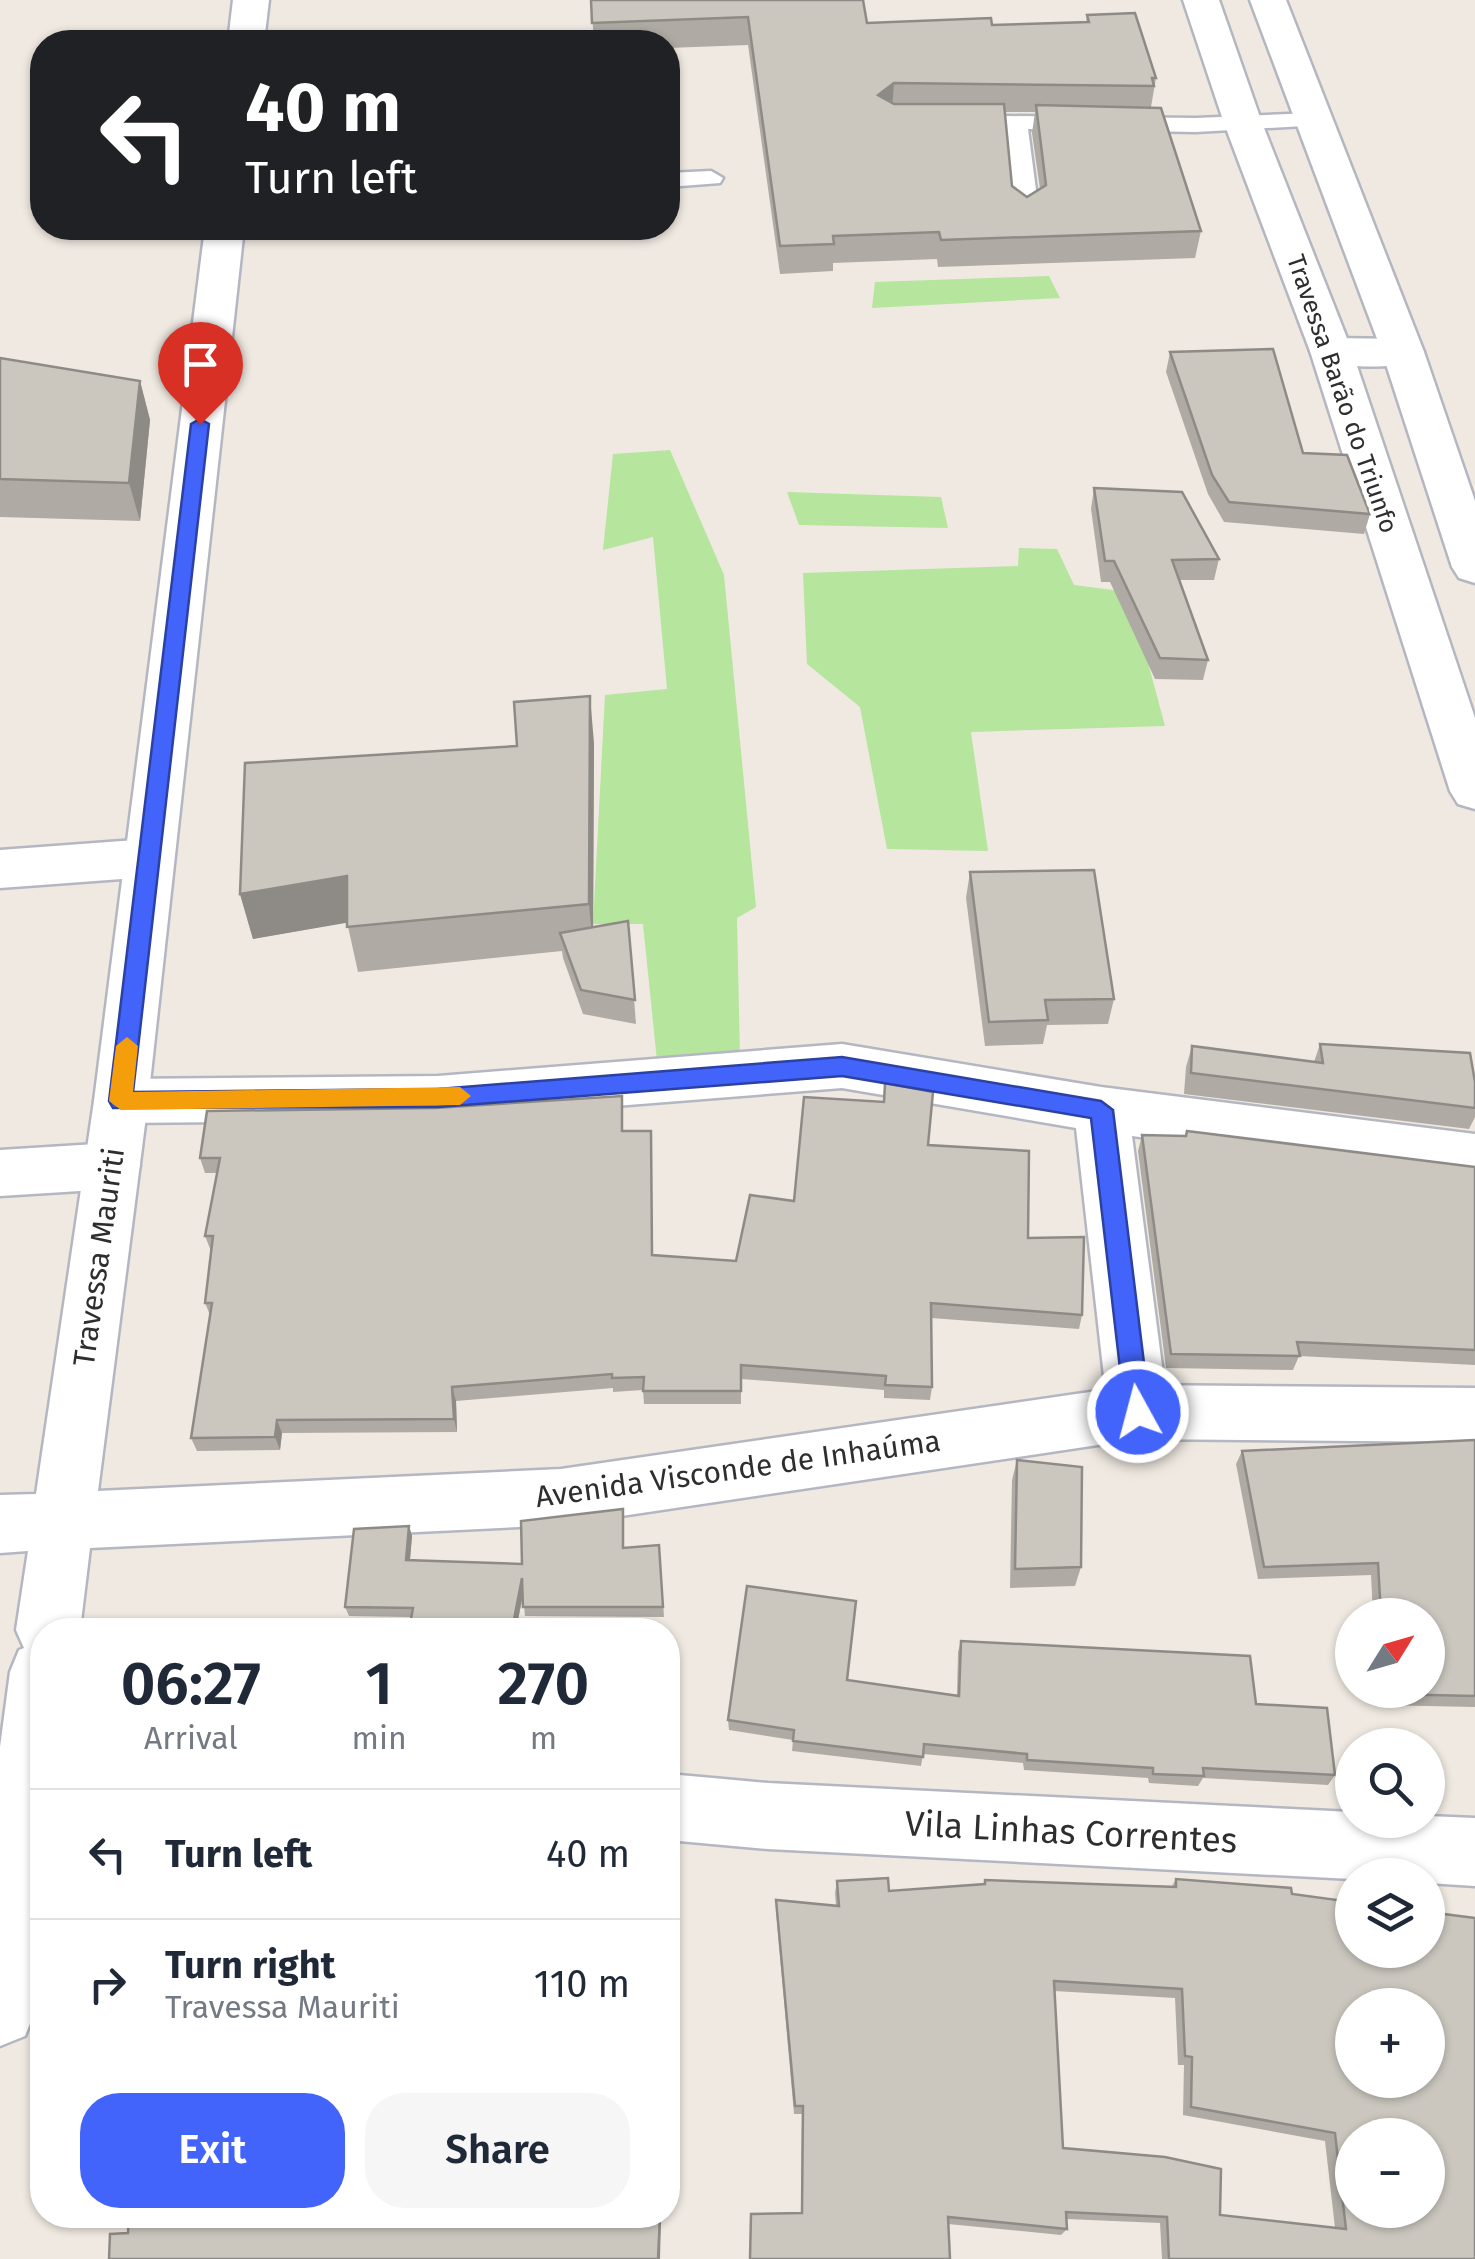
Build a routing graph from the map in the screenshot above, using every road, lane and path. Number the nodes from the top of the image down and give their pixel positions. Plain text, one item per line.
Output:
1 (251, 0) edge
2 (1201, 0) edge
3 (1268, 0) edge
4 (247, 30) edge
5 (1313, 120) junction
6 (1244, 123) junction
7 (711, 178) dead end
8 (680, 179) edge
9 (1026, 213) edge
10 (223, 240) edge
11 (1331, 351) junction
12 (1403, 352) junction
13 (1475, 567) edge
14 (1475, 790) edge
15 (148, 858) junction
16 (0, 869) edge
17 (121, 1101) junction
18 (1101, 1110) junction
19 (1475, 1157) edge
20 (112, 1166) junction
21 (0, 1173) edge
22 (1138, 1412) junction
23 (1475, 1415) edge
24 (63, 1520) junction
25 (0, 1524) edge
26 (50, 1617) edge
27 (30, 1734) edge
28 (680, 1808) edge
29 (1475, 1852) edge
30 (0, 2011) edge

1 - 4 street
2 - 6 street, Travessa Barão do Triunfo
3 - 5 street
5 - 6 lane
5 - 12 street
6 - 9 lane
6 - 11 street, Travessa Barão do Triunfo
7 - 8 lane
10 - 15 street, Travessa Mauriti
11 - 12 street
11 - 14 street, Travessa Barão do Triunfo
12 - 13 street
15 - 16 street
15 - 17 street, Travessa Mauriti
17 - 18 street
17 - 20 street, Travessa Mauriti
18 - 19 street
18 - 22 street
20 - 21 street
20 - 24 street, Travessa Mauriti
22 - 23 street, Avenida Visconde de Inhaúma
22 - 24 street, Avenida Visconde de Inhaúma
24 - 25 street, Avenida Visconde de Inhaúma
24 - 26 street, Travessa Mauriti
27 - 30 street
28 - 29 street, Vila Linhas Correntes

